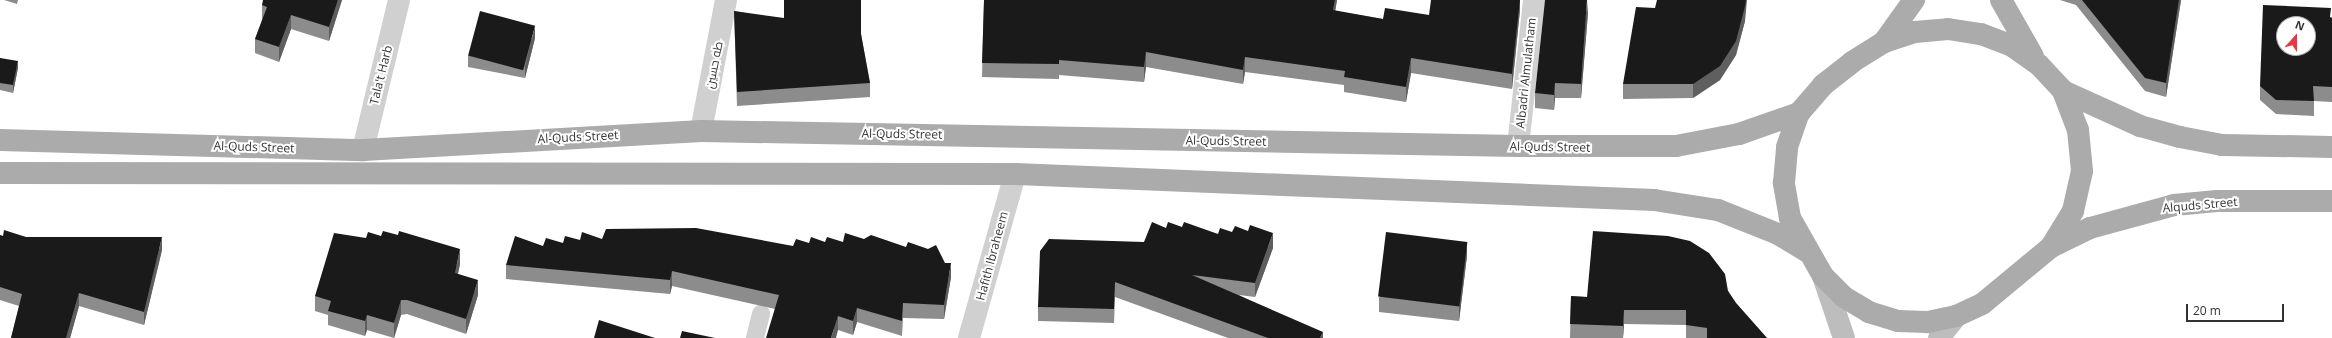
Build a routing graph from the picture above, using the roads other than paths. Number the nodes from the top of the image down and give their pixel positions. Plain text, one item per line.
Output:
1 (399, 0) edge
2 (726, 0) edge
3 (1534, 0) edge
4 (1914, 0) edge
5 (2001, 0) edge
6 (1884, 42) junction
7 (2039, 65) junction
8 (2063, 91) junction
9 (1799, 113) junction
10 (702, 130) junction
11 (0, 140) edge
12 (1518, 146) junction
13 (2332, 147) edge
14 (363, 150) junction
15 (0, 173) edge
16 (1014, 174) junction
17 (2332, 201) edge
18 (2051, 247) junction
19 (1806, 251) junction
20 (1823, 276) junction
21 (761, 314) dead end
22 (1956, 316) junction
23 (755, 338) edge
24 (969, 338) edge
25 (1844, 338) edge
26 (1939, 338) edge

1 - 14 street, Tala't Harb
2 - 10 street, طه حسين
3 - 12 street, Albadri Almulatham
4 - 6 main road
5 - 7 main road
6 - 7 main road
6 - 9 main road
7 - 8 main road
8 - 13 main road
8 - 18 main road
9 - 12 main road, Al-Quds Street
9 - 19 main road
10 - 12 main road, Al-Quds Street
10 - 14 main road, Al-Quds Street
11 - 14 main road, Al-Quds Street
15 - 16 main road
16 - 19 main road
16 - 24 street, Hafith Ibraheem
17 - 18 main road, Alquds Street
18 - 22 main road
19 - 20 main road
20 - 22 main road
20 - 25 main road
21 - 23 lane
22 - 26 main road

